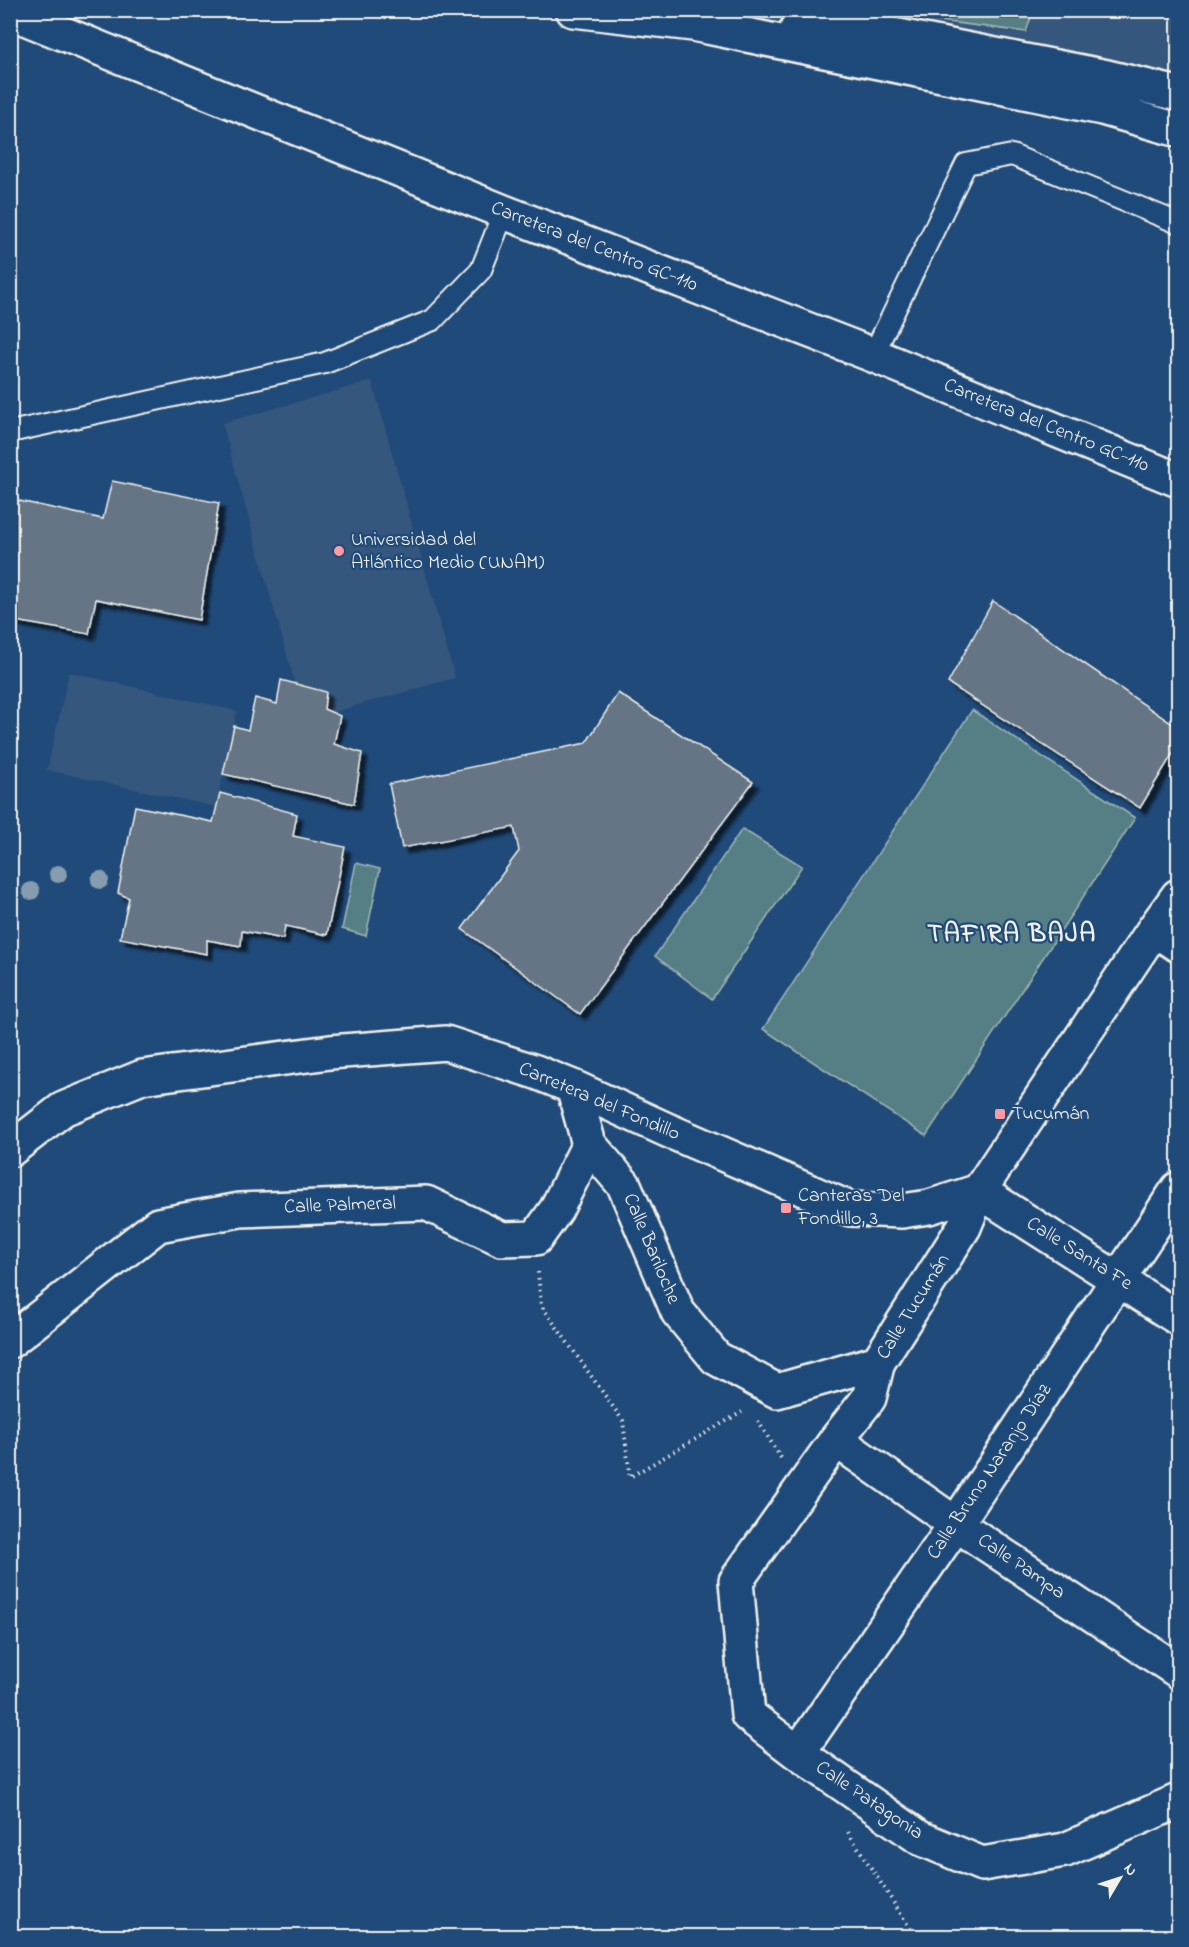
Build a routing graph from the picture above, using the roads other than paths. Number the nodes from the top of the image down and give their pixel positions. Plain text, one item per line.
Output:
1 (573, 10) edge
2 (633, 10) edge
3 (10, 12) edge
4 (693, 24) junction
5 (1179, 94) edge
6 (1179, 130) edge
7 (504, 212) junction
8 (1179, 223) edge
9 (873, 355) junction
10 (10, 432) edge
11 (1179, 480) edge
12 (1179, 896) edge
13 (1166, 937) edge
14 (573, 1087) junction
15 (589, 1144) junction
16 (10, 1150) edge
17 (1179, 1189) edge
18 (979, 1191) junction
19 (1120, 1279) junction
20 (1179, 1318) edge
21 (10, 1341) edge
22 (878, 1362) junction
23 (836, 1440) junction
24 (956, 1524) junction
25 (1179, 1671) edge
26 (798, 1753) junction
27 (1179, 1801) edge

1 - 4 street
2 - 4 street
3 - 7 street, Carretera del Centro GC-110
4 - 5 street
4 - 6 street
7 - 9 street, Carretera del Centro GC-110
7 - 10 lane
8 - 9 lane
9 - 11 street, Carretera del Centro GC-110
12 - 13 street, Calle Tucumán
13 - 18 street, Calle Tucumán
14 - 15 street
14 - 16 street, Carretera del Fondillo
14 - 18 street, Carretera del Fondillo
15 - 21 street, Calle Palmeral
15 - 22 street, Calle Bariloche
17 - 19 street, Calle Bruno Naranjo Díaz
18 - 19 street, Calle Santa Fe
18 - 22 street, Calle Tucumán
19 - 20 street, Calle Santa Fe
19 - 24 street, Calle Bruno Naranjo Díaz
22 - 23 street, Calle Tucumán
23 - 24 street, Calle Pampa
23 - 26 street, Calle Tucumán
24 - 25 street, Calle Pampa
24 - 26 street, Calle Bruno Naranjo Díaz
26 - 27 street, Calle Patagonia

